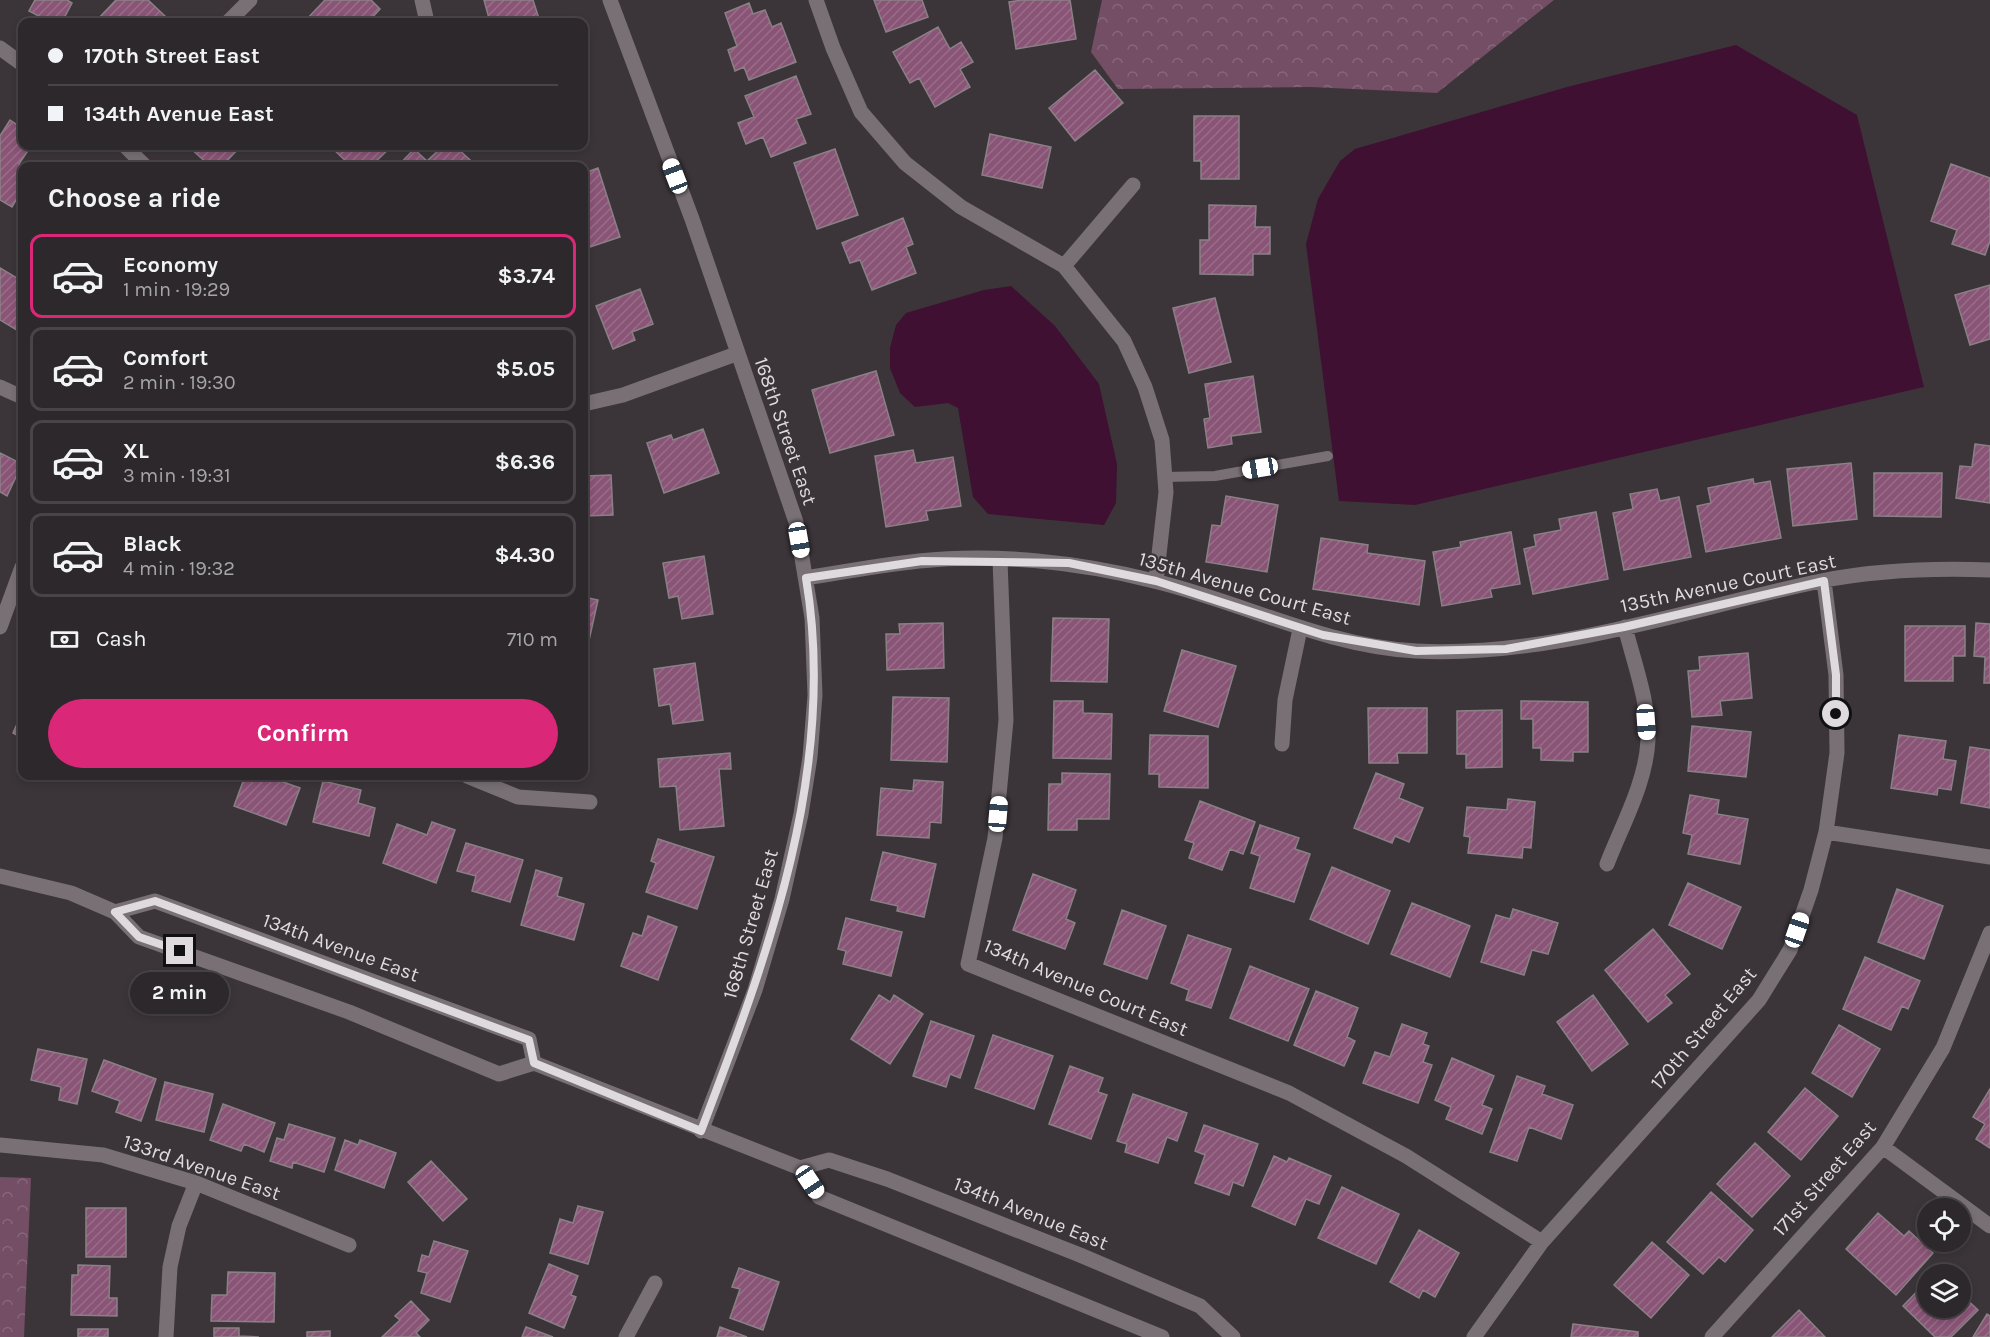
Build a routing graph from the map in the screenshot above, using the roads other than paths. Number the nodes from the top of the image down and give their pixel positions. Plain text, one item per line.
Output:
1 (250, 0) edge
2 (422, 0) edge
3 (610, 0) edge
4 (816, 0) edge
5 (232, 18) edge
6 (426, 18) edge
7 (0, 48) edge
8 (18, 61) edge
9 (129, 150) edge
10 (142, 162) edge
11 (1133, 185) dead end
12 (1064, 266) junction
13 (736, 354) junction
14 (0, 387) edge
15 (18, 395) edge
16 (588, 403) edge
17 (1328, 456) dead end
18 (1164, 477) junction
19 (1000, 560) junction
20 (1990, 570) edge
21 (18, 578) edge
22 (806, 578) junction
23 (1156, 581) junction
24 (1824, 581) junction
25 (0, 627) edge
26 (1624, 627) junction
27 (1300, 629) junction
28 (1282, 744) dead end
29 (477, 780) edge
30 (590, 802) dead end
31 (1826, 832) junction
32 (1990, 857) edge
33 (1607, 864) dead end
34 (0, 876) edge
35 (115, 912) junction
36 (1990, 933) edge
37 (534, 1063) junction
38 (701, 1131) junction
39 (0, 1145) edge
40 (1883, 1147) junction
41 (800, 1168) junction
42 (196, 1183) junction
43 (1990, 1226) edge
44 (1542, 1242) junction
45 (349, 1245) dead end
46 (655, 1283) dead end
47 (166, 1337) edge
48 (626, 1337) edge
49 (1162, 1337) edge
50 (1233, 1337) edge
51 (1474, 1337) edge
52 (1712, 1337) edge

1 - 5 street
2 - 6 street
3 - 13 street, 168th Street East
4 - 12 street
7 - 8 street
9 - 10 street
11 - 12 street
12 - 18 street
13 - 16 street
13 - 22 street, 168th Street East
14 - 15 street
17 - 18 lane
18 - 23 street
19 - 22 street, 135th Avenue Court East
19 - 23 street, 135th Avenue Court East
19 - 44 street, 134th Avenue Court East
20 - 24 street, 135th Avenue Court East
21 - 25 street
22 - 38 street, 168th Street East
23 - 27 street, 135th Avenue Court East
24 - 26 street, 135th Avenue Court East
24 - 31 street, 170th Street East
26 - 27 street, 135th Avenue Court East
26 - 33 street
27 - 28 street
29 - 30 street
31 - 32 street
31 - 44 street, 170th Street East
34 - 35 street
35 - 37 street
35 - 37 street, 134th Avenue East
36 - 40 street, 171st Street East
37 - 38 street
38 - 41 street
39 - 42 street, 133rd Avenue East
40 - 43 street
40 - 52 street, 171st Street East
41 - 49 street
41 - 50 street, 134th Avenue East
42 - 45 street, 133rd Avenue East
42 - 47 street
44 - 51 street, 170th Street East
46 - 48 street

